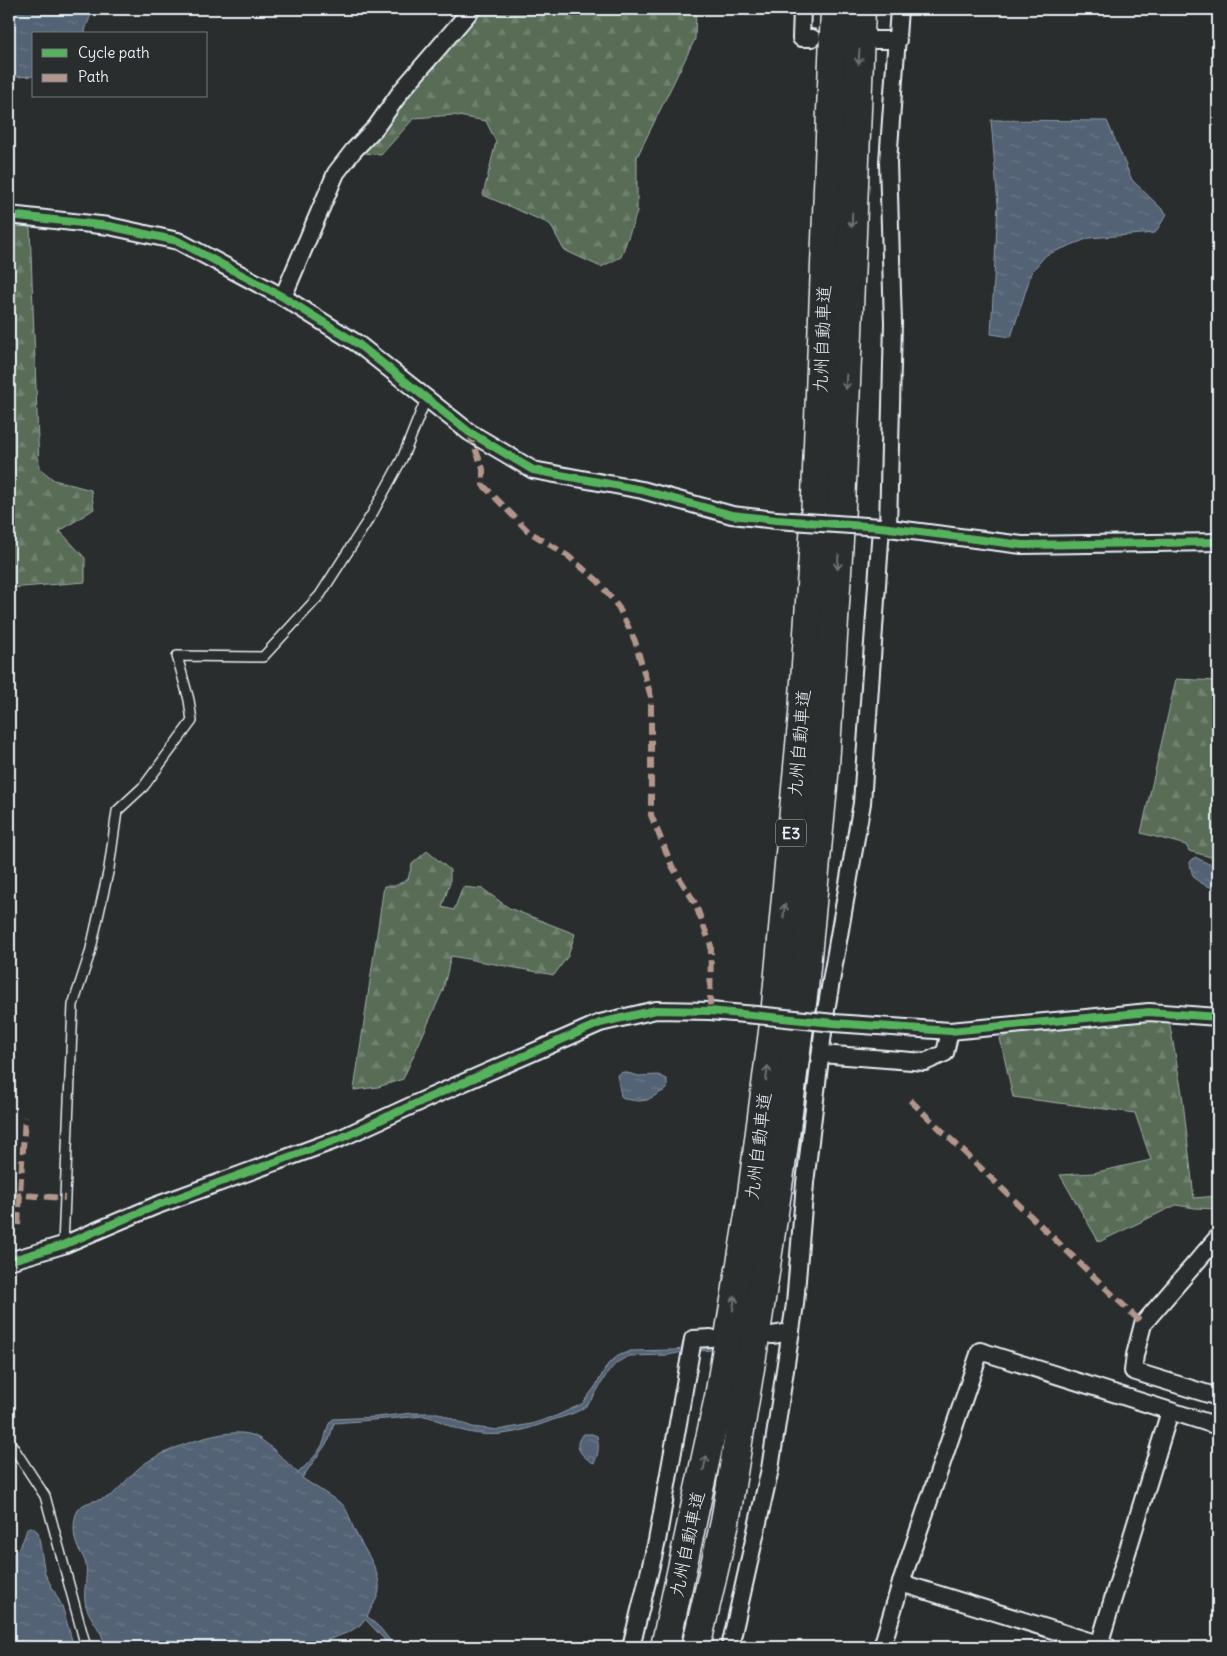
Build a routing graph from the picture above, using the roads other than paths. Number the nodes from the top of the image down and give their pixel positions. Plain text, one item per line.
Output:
1 (472, 9) edge
2 (802, 9) edge
3 (835, 9) edge
4 (861, 9) edge
5 (899, 9) edge
6 (812, 38) dead end
7 (875, 40) dead end
8 (898, 40) junction
9 (9, 215) edge
10 (283, 297) junction
11 (426, 399) junction
12 (884, 528) junction
13 (1218, 542) edge
14 (1218, 1017) edge
15 (950, 1031) junction
16 (821, 1054) junction
17 (1218, 1237) edge
18 (63, 1245) junction
19 (9, 1261) edge
20 (791, 1332) junction
21 (772, 1335) dead end
22 (711, 1338) dead end
23 (1218, 1397) edge
24 (1170, 1411) junction
25 (1218, 1426) edge
26 (9, 1441) edge
27 (901, 1583) junction
28 (1103, 1646) edge
29 (86, 1647) edge
30 (631, 1647) edge
31 (664, 1647) edge
32 (696, 1647) edge
33 (730, 1647) edge
34 (882, 1647) edge

1 - 10 street
2 - 6 street
31 -> 3 highway, 九州自動車道 / E3
4 -> 32 highway, 九州自動車道 / E3
5 - 8 street
7 - 8 street
8 - 12 street
9 - 10 street
10 - 11 street
11 - 12 street, bridge
11 - 18 lane
12 - 13 street
12 - 16 street
14 - 15 street
15 - 16 street
15 - 18 street, bridge
16 - 20 street
17 - 23 street
18 - 19 street
20 - 21 street
20 - 33 street
22 - 30 street
24 - 25 street
24 - 27 street
24 - 28 street
26 - 29 lane
27 - 28 street
27 - 34 street

